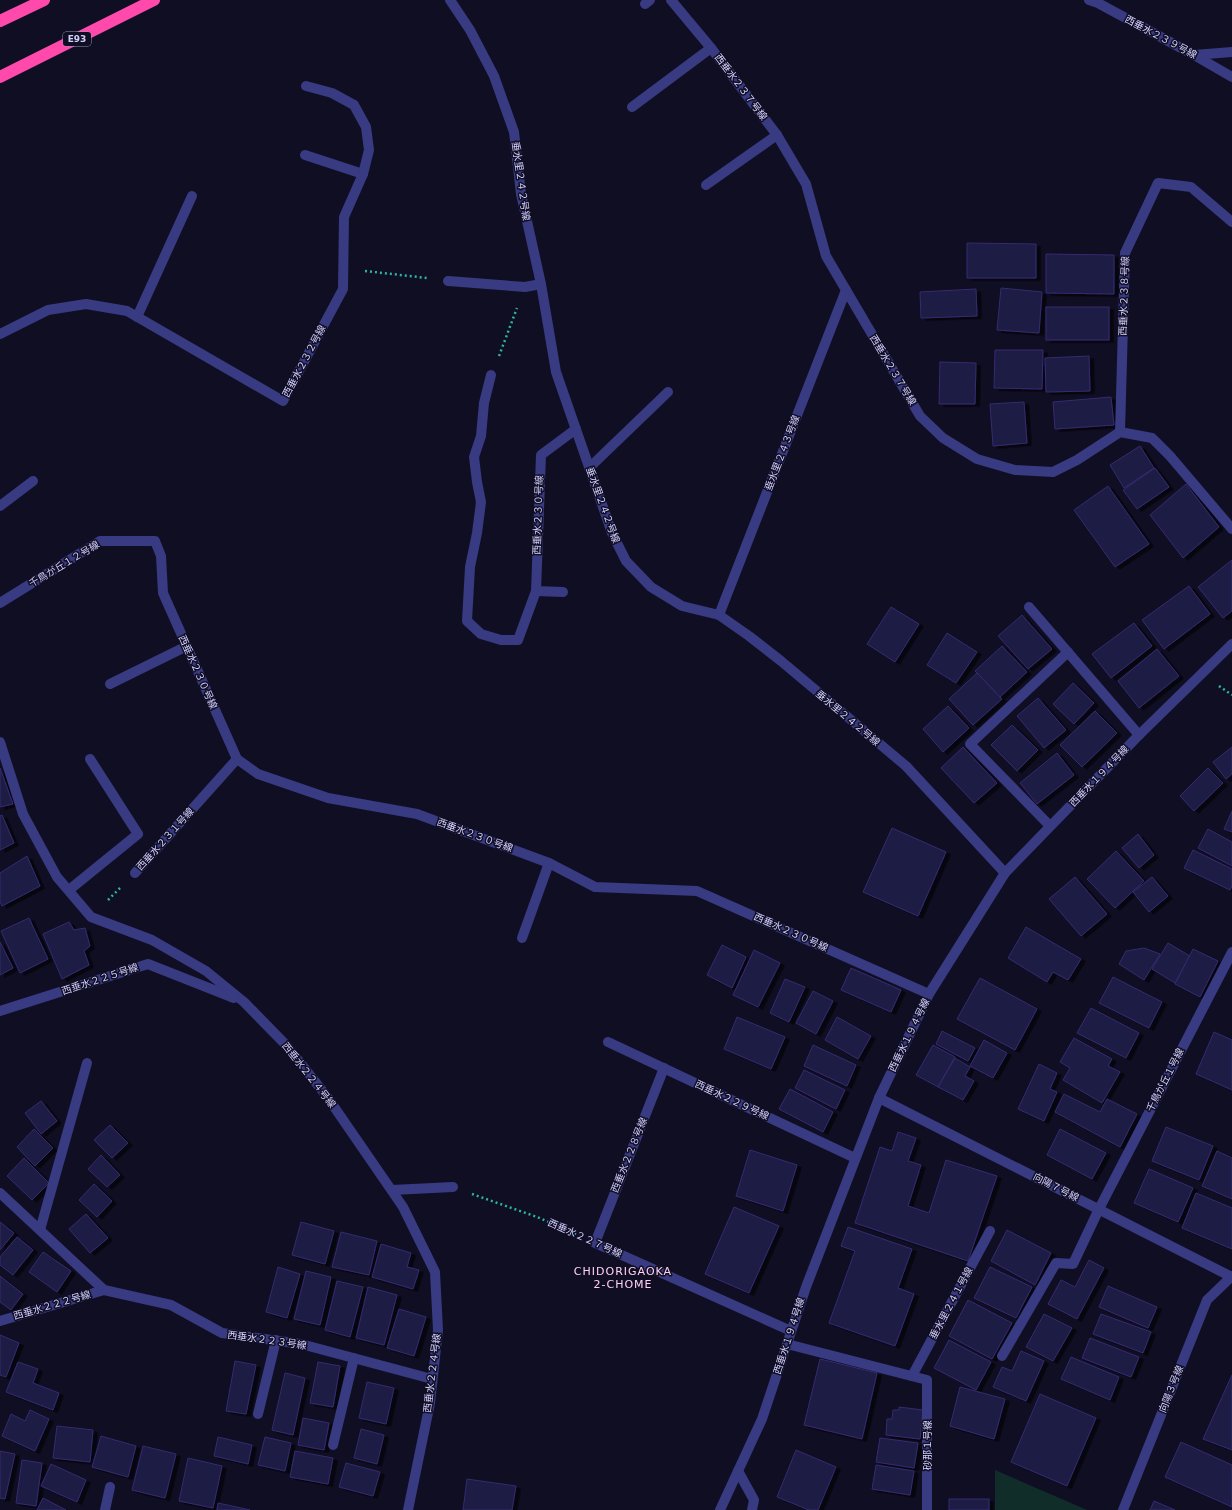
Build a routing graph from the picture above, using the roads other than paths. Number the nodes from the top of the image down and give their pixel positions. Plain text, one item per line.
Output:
1 (44, 0) edge
2 (154, 0) edge
3 (450, 0) edge
4 (671, 0) edge
5 (1089, 0) edge
6 (0, 22) edge
7 (711, 48) junction
8 (1232, 52) edge
9 (1194, 55) junction
10 (0, 77) edge
11 (1232, 77) edge
12 (306, 86) dead end
13 (632, 107) dead end
14 (777, 135) junction
15 (305, 155) dead end
16 (363, 174) junction
17 (706, 185) dead end
18 (192, 196) dead end
19 (1232, 222) edge
20 (448, 281) road end
21 (540, 284) junction
22 (846, 290) junction
23 (137, 317) junction
24 (0, 334) edge
25 (491, 375) road end
26 (668, 392) dead end
27 (576, 430) junction
28 (1120, 432) junction
29 (589, 468) junction
30 (33, 481) dead end
31 (0, 506) edge
32 (1232, 529) edge
33 (156, 541) joint
34 (536, 591) junction
35 (563, 592) dead end
36 (0, 603) edge
37 (1028, 607) dead end
38 (719, 615) junction
39 (1232, 644) edge
40 (186, 646) junction
41 (1068, 652) junction
42 (110, 684) dead end
43 (1139, 736) junction
44 (0, 742) edge
45 (90, 759) dead end
46 (237, 759) junction
47 (1050, 826) junction
48 (549, 863) junction
49 (135, 873) road end
50 (1005, 873) junction
51 (68, 890) junction
52 (522, 938) dead end
53 (1232, 952) edge
54 (929, 994) junction
55 (244, 1002) junction
56 (0, 1011) edge
57 (608, 1042) dead end
58 (87, 1063) dead end
59 (664, 1068) junction
60 (879, 1098) junction
61 (856, 1158) junction
62 (453, 1187) road end
63 (392, 1190) junction
64 (0, 1193) edge
65 (1099, 1209) junction
66 (40, 1230) junction
67 (990, 1231) dead end
68 (595, 1243) joint
69 (1232, 1277) edge
70 (104, 1290) junction
71 (0, 1321) edge
72 (791, 1331) junction
73 (276, 1340) junction
74 (787, 1344) junction
75 (1002, 1356) dead end
76 (354, 1358) junction
77 (912, 1376) junction
78 (432, 1378) junction
79 (258, 1414) dead end
80 (333, 1445) dead end
81 (738, 1471) junction
82 (110, 1488) dead end
83 (105, 1510) edge
84 (408, 1510) edge
85 (720, 1510) edge
86 (752, 1510) edge
87 (927, 1510) edge
88 (1123, 1510) edge

1 - 6 highway
2 - 10 highway, E93
3 - 21 street, 垂水里２４２号線
4 - 7 street, 西垂水２３７号線
5 - 9 street, 西垂水２３９号線
7 - 13 street
7 - 14 street, 西垂水２３７号線
8 - 9 street
9 - 11 street, 西垂水２３９号線
12 - 16 street
14 - 17 street
14 - 22 street, 西垂水２３７号線
15 - 16 street
16 - 23 street, 西垂水２３２号線
18 - 23 street
19 - 28 street, 西垂水２３８号線
20 - 21 street
21 - 27 street, 垂水里２４２号線
22 - 28 street, 西垂水２３７号線
22 - 38 street, 垂水里２４３号線
23 - 24 street, 西垂水２３２号線
25 - 34 street, 西垂水２３０号線
26 - 29 street
27 - 29 street, 垂水里２４２号線
27 - 34 street, 西垂水２３０号線
28 - 32 street
29 - 38 street, 垂水里２４２号線
30 - 31 street
33 - 36 street, 千鳥が丘１２号線
33 - 40 street, 西垂水２３０号線
34 - 35 street
37 - 41 street
38 - 50 street, 垂水里２４２号線
39 - 43 street, 西垂水１９４号線
40 - 42 street
40 - 46 street, 西垂水２３０号線
41 - 43 street
41 - 47 street
43 - 47 street, 西垂水１９４号線
44 - 51 street, 西垂水２２４号線
45 - 51 street
46 - 48 street, 西垂水２３０号線
46 - 49 street, 西垂水２３１号線
47 - 50 street, 西垂水１９４号線
48 - 52 street
48 - 54 street, 西垂水２３０号線
50 - 54 street, 西垂水１９４号線
51 - 55 street, 西垂水２２４号線
53 - 65 street, 千鳥が丘１号線
54 - 60 street, 西垂水１９４号線
55 - 56 street, 西垂水２２５号線
55 - 63 street, 西垂水２２４号線
57 - 59 street, 西垂水２２９号線
58 - 66 street
59 - 61 street, 西垂水２２９号線
59 - 68 street, 西垂水２２８号線
60 - 61 street, 西垂水１９４号線
60 - 65 street, 向陽７号線
61 - 72 street, 西垂水１９４号線
62 - 63 street
63 - 78 street, 西垂水２２４号線
64 - 66 street
65 - 69 street, 向陽７号線
65 - 75 street, 千鳥が丘１号線
66 - 70 street
67 - 77 street, 垂水里２４１号線
68 - 72 street, 西垂水２２７号線
69 - 88 street, 向陽３号線
70 - 71 street, 西垂水２２２号線
70 - 73 street, 西垂水２２３号線
72 - 74 street, 西垂水１９４号線
73 - 76 street, 西垂水２２３号線
73 - 79 street
74 - 77 street
74 - 81 street, 西垂水１９４号線
76 - 78 street, 西垂水２２３号線
76 - 80 street
77 - 87 street, 砂那１号線
78 - 84 street, 西垂水２２４号線
81 - 85 street, 西垂水１９４号線
81 - 86 street
82 - 83 street

